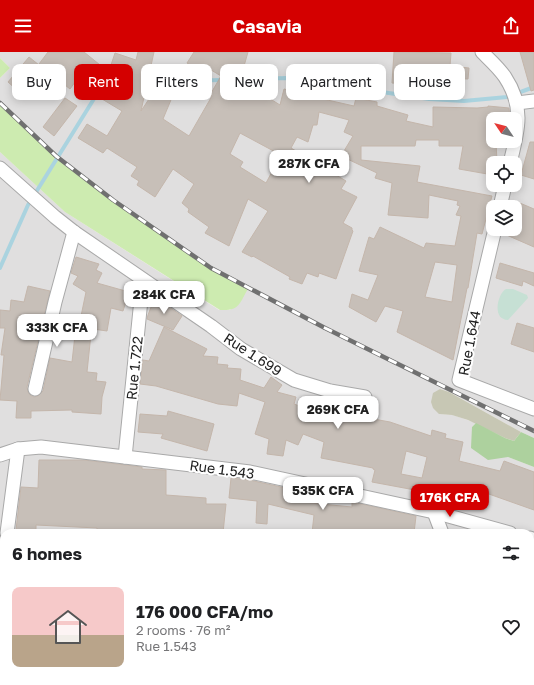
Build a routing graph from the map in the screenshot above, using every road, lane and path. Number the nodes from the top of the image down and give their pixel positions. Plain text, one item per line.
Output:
1 (482, 52) edge
2 (516, 98) junction
3 (534, 101) edge
4 (512, 156) edge
5 (0, 168) edge
6 (74, 232) junction
7 (493, 236) edge
8 (144, 280) junction
9 (35, 389) dead end
10 (365, 397) dead end
11 (534, 409) edge
12 (18, 449) junction
13 (0, 455) edge
14 (125, 457) junction
15 (434, 512) junction
16 (8, 529) edge
17 (440, 529) edge
18 (496, 529) edge

1 - 2 street
2 - 3 street
2 - 4 street
5 - 6 street, Rue 1.699
6 - 8 street, Rue 1.699
6 - 9 street
7 - 11 street, Rue 1.644
8 - 10 street, Rue 1.699
8 - 14 street, Rue 1.722
12 - 13 street, Rue 1.543
12 - 14 street, Rue 1.543
12 - 16 street
14 - 15 street, Rue 1.543
15 - 17 street
15 - 18 street, Rue 1.543

